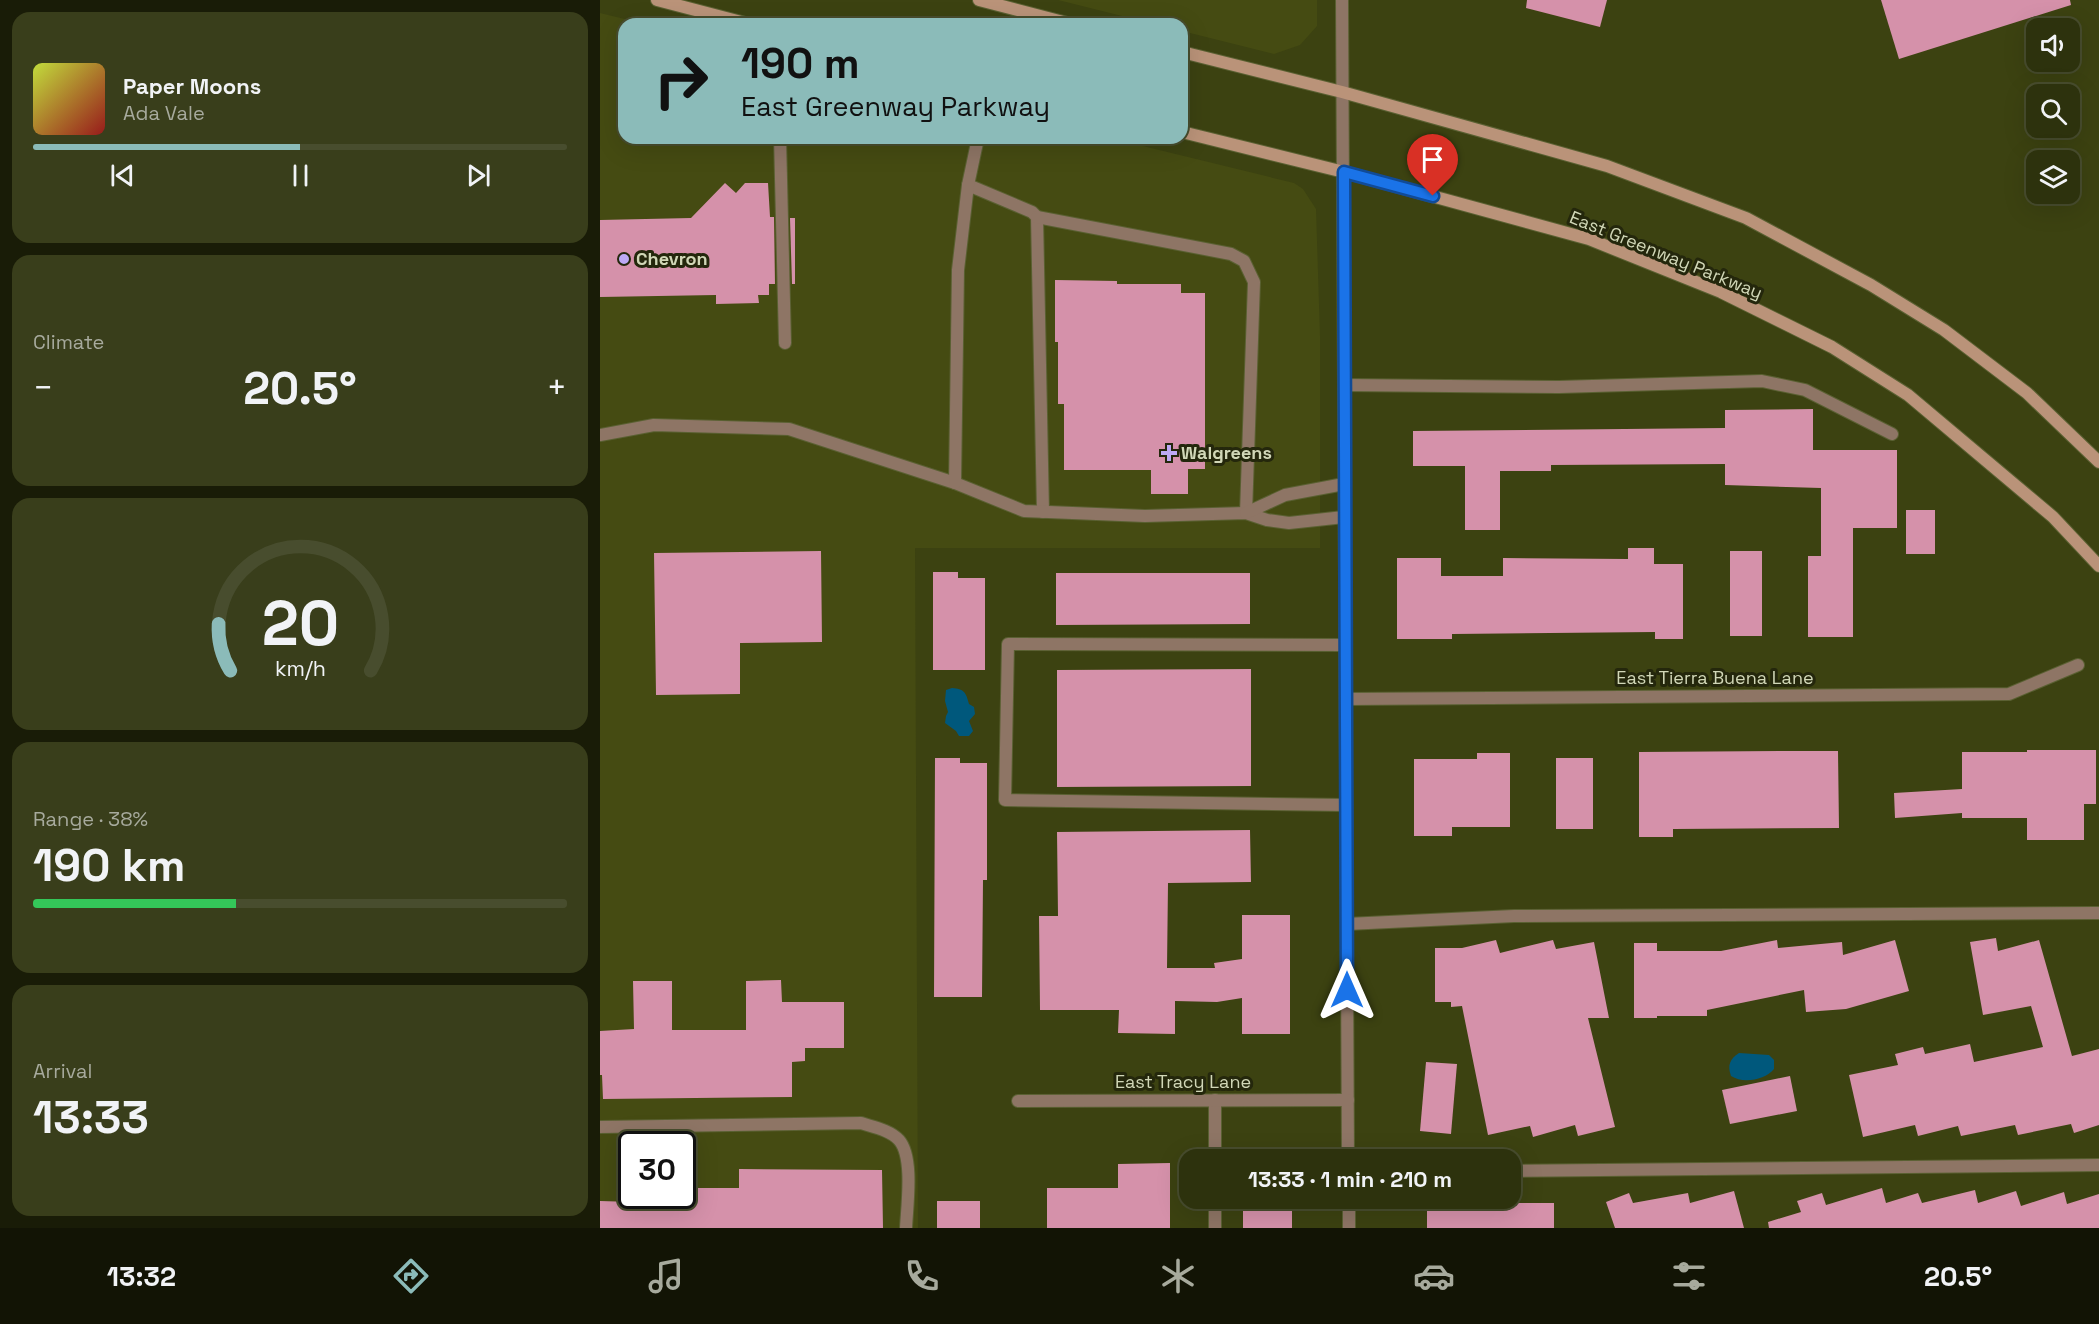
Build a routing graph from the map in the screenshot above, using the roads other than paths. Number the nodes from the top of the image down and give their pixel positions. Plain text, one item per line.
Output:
1 (657, 0) edge
2 (979, 0) edge
3 (1342, 0) edge
4 (726, 18) edge
5 (1048, 18) edge
6 (1188, 54) edge
7 (1342, 92) junction
8 (1188, 133) edge
9 (780, 144) edge
10 (977, 144) edge
11 (1344, 172) junction
12 (968, 185) junction
13 (1037, 217) junction
14 (785, 343) dead end
15 (1344, 386) junction
16 (1892, 434) dead end
17 (600, 435) edge
18 (2099, 462) edge
19 (955, 483) junction
20 (1344, 484) junction
21 (1043, 512) junction
22 (1246, 513) junction
23 (1344, 517) junction
24 (2099, 566) edge
25 (1345, 645) junction
26 (2078, 665) dead end
27 (1346, 699) junction
28 (1346, 805) junction
29 (2099, 914) edge
30 (1347, 924) junction
31 (1215, 1100) junction
32 (1348, 1100) junction
33 (1018, 1101) dead end
34 (600, 1127) edge
35 (1215, 1149) edge
36 (1348, 1149) edge
37 (2099, 1165) edge
38 (1521, 1171) edge
39 (1215, 1209) edge
40 (1349, 1209) edge
41 (906, 1228) edge
42 (1215, 1228) edge
43 (1349, 1228) edge

1 - 4 main road
2 - 5 main road
3 - 7 street
6 - 7 main road
7 - 11 street
7 - 18 main road
8 - 11 main road, East Greenway Parkway
9 - 14 street
10 - 12 street
11 - 15 street
11 - 24 main road, East Greenway Parkway
12 - 13 street
12 - 19 street
13 - 21 street
13 - 22 street
15 - 16 street
15 - 20 street
17 - 19 street
19 - 21 street
20 - 22 street
20 - 23 street
21 - 22 street
22 - 23 street
23 - 25 street
25 - 27 street
25 - 28 street
26 - 27 street, East Tierra Buena Lane
27 - 28 street
28 - 30 street
29 - 30 street
30 - 32 street
31 - 32 street, East Tracy Lane
31 - 33 street, East Tracy Lane
31 - 35 street
32 - 36 street
34 - 41 street
37 - 38 street
39 - 42 street
40 - 43 street

